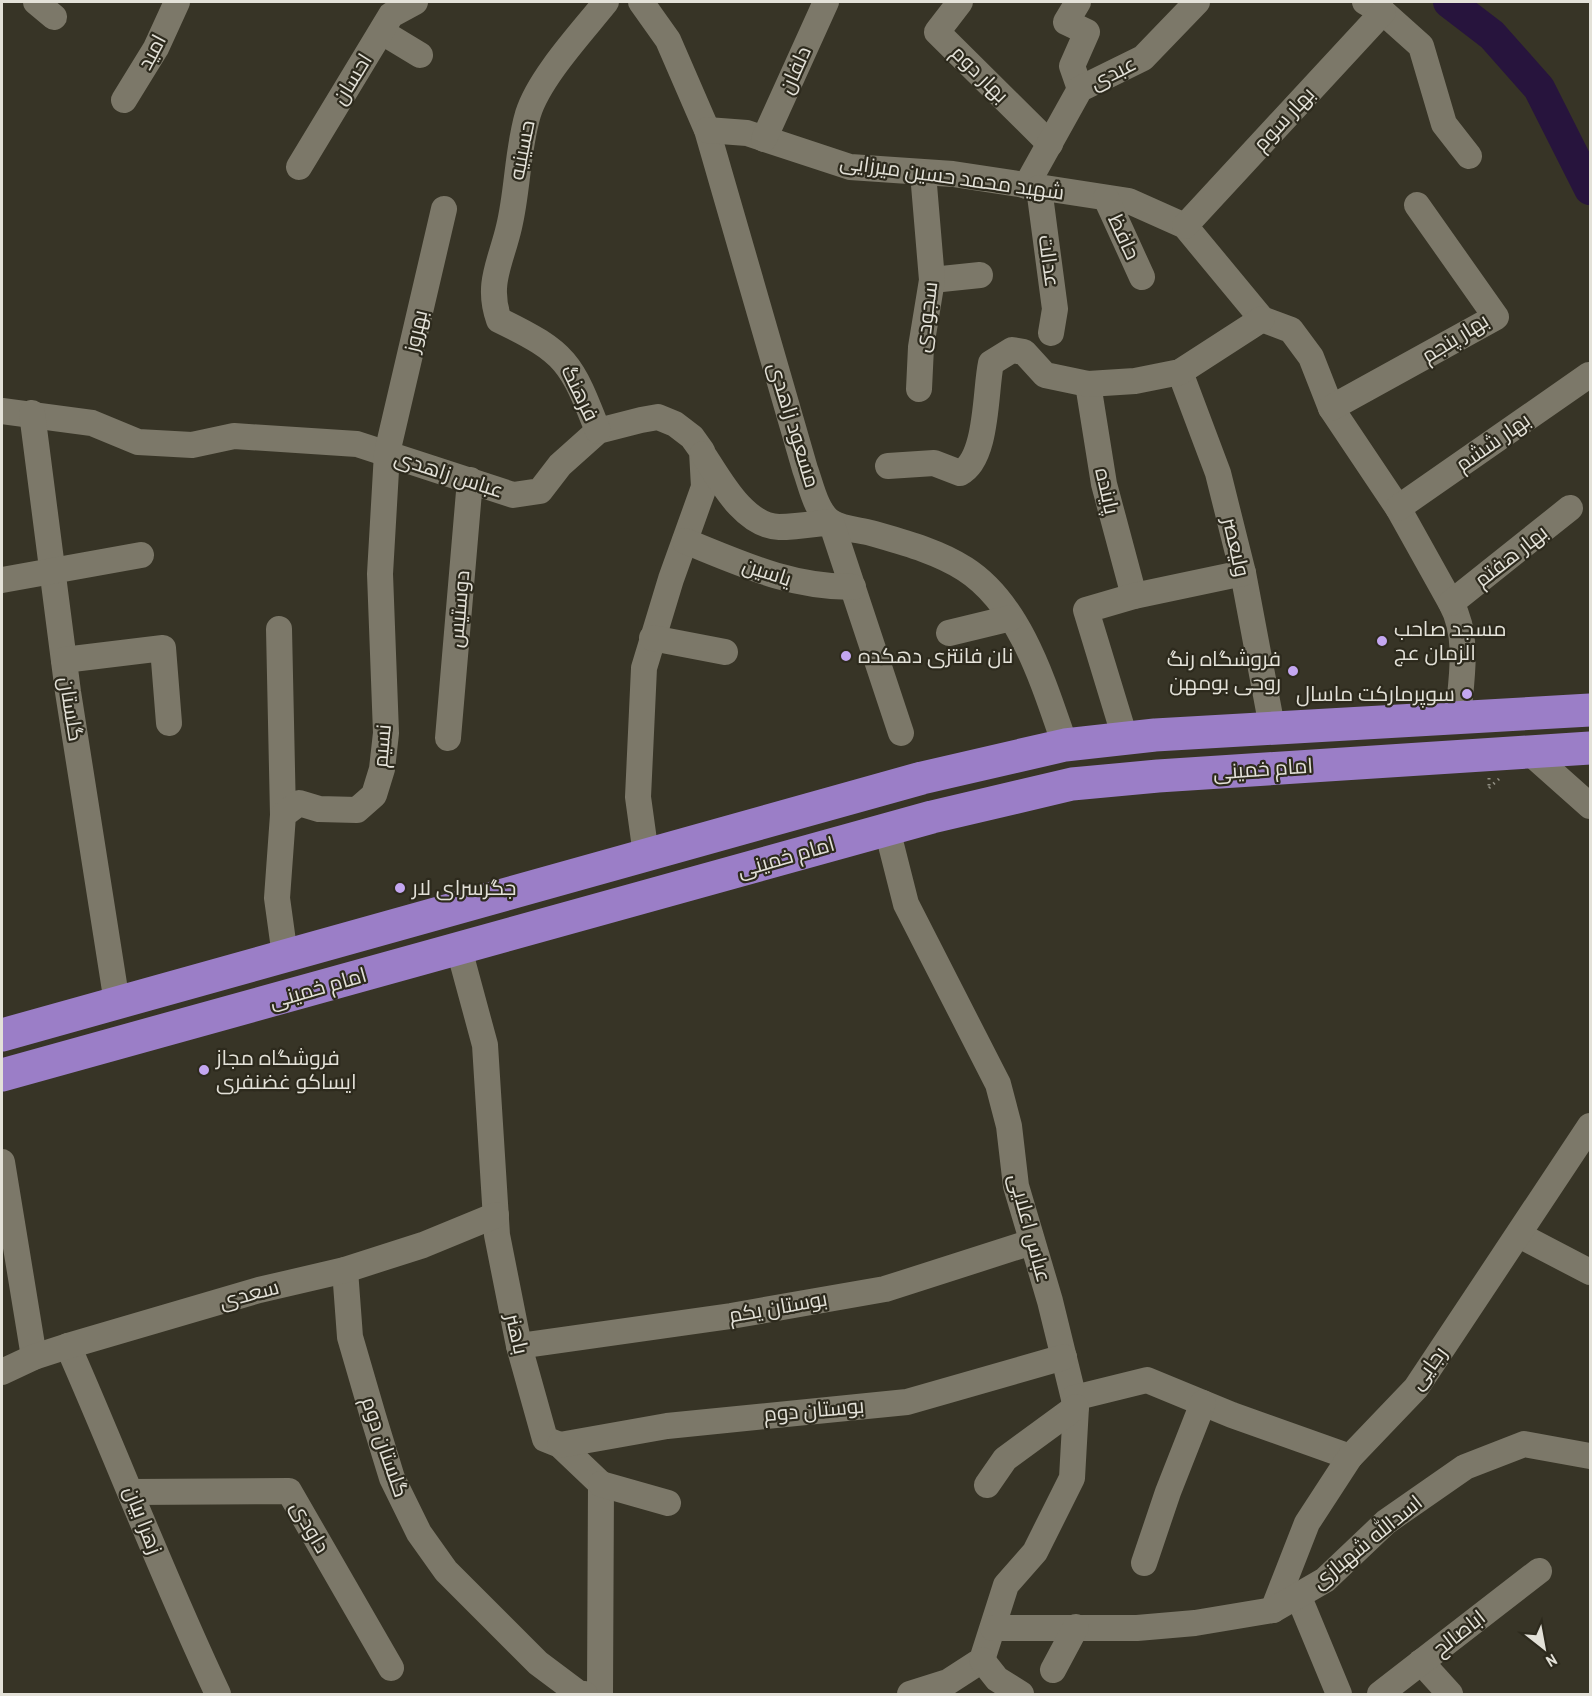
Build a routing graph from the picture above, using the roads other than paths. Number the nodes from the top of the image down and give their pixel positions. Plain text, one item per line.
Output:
1 (177, 2) edge
2 (415, 2) edge
3 (606, 2) edge
4 (641, 2) edge
5 (826, 2) edge
6 (960, 2) edge
7 (1078, 2) edge
8 (1197, 2) edge
9 (1374, 7) edge
10 (382, 32) junction
11 (420, 55) dead end
12 (1080, 89) junction
13 (124, 100) dead end
14 (707, 130) junction
15 (764, 139) junction
16 (1050, 144) junction
17 (1469, 156) dead end
18 (299, 167) dead end
19 (923, 173) junction
20 (1032, 187) junction
21 (1106, 198) junction
22 (1417, 205) dead end
23 (444, 209) dead end
24 (1185, 226) junction
25 (980, 275) dead end
26 (1142, 277) dead end
27 (932, 280) junction
28 (1262, 319) junction
29 (499, 320) joint
30 (1051, 333) dead end
31 (1180, 372) junction
32 (1589, 375) dead end
33 (1088, 384) junction
34 (920, 389) dead end
35 (1331, 408) junction
36 (2, 411) edge
37 (32, 413) junction
38 (598, 431) junction
39 (702, 451) junction
40 (387, 453) junction
41 (888, 466) dead end
42 (470, 480) junction
43 (1398, 508) junction
44 (1570, 508) dead end
45 (831, 522) junction
46 (685, 541) junction
47 (141, 555) dead end
48 (52, 571) junction
49 (1243, 573) junction
50 (2, 580) edge
51 (853, 587) junction
52 (1134, 596) junction
53 (1451, 603) junction
54 (1011, 618) junction
55 (279, 629) dead end
56 (949, 633) dead end
57 (652, 639) junction
58 (725, 652) dead end
59 (63, 660) junction
60 (1590, 710) edge
61 (1458, 717) junction
62 (170, 723) dead end
63 (1272, 727) junction
64 (901, 733) dead end
65 (448, 738) dead end
66 (1125, 738) junction
67 (1065, 745) junction
68 (1590, 748) edge
69 (1528, 752) junction
70 (1590, 806) edge
71 (283, 815) junction
72 (887, 829) junction
73 (646, 855) junction
74 (459, 949) junction
75 (285, 956) junction
76 (291, 996) junction
77 (117, 1003) junction
78 (2, 1035) edge
79 (2, 1075) edge
80 (1590, 1126) edge
81 (2, 1162) edge
82 (496, 1215) junction
83 (1519, 1235) junction
84 (1032, 1242) junction
85 (345, 1270) junction
86 (1590, 1272) edge
87 (68, 1346) junction
88 (519, 1346) junction
89 (34, 1357) junction
90 (1064, 1357) junction
91 (2, 1372) edge
92 (1075, 1403) junction
93 (1203, 1403) junction
94 (560, 1445) junction
95 (1590, 1455) edge
96 (1350, 1457) junction
97 (601, 1484) junction
98 (987, 1485) dead end
99 (132, 1492) junction
100 (668, 1503) dead end
101 (1144, 1563) dead end
102 (1539, 1571) dead end
103 (1298, 1595) junction
104 (1273, 1610) junction
105 (1076, 1627) junction
106 (993, 1628) junction
107 (1421, 1662) junction
108 (391, 1668) dead end
109 (1053, 1670) dead end
110 (971, 1675) edge
111 (218, 1695) edge
112 (585, 1695) edge
113 (600, 1695) edge
114 (910, 1695) edge
115 (1021, 1695) edge
116 (1339, 1695) edge
117 (1380, 1695) edge
118 (1450, 1695) edge

1 - 13 street, امید
2 - 10 street, احسان
3 - 29 street, حسینیه
4 - 14 street, مسعود زاهدی
5 - 15 street, دلفان
6 - 16 street, بهار دوم
7 - 12 street
8 - 12 street, عبدی
9 - 17 street
9 - 24 street, بهار سوم
10 - 11 street
10 - 18 street, احسان
12 - 16 street, عبدی
14 - 15 street, شهید محمد حسین میرزایی
14 - 45 street, مسعود زاهدی
15 - 19 street, شهید محمد حسین میرزایی
16 - 20 street, عبدی
19 - 20 street, شهید محمد حسین میرزایی
19 - 27 street, سجودی
20 - 21 street, شهید محمد حسین میرزایی
20 - 30 street, عدالت
21 - 24 street, شهید محمد حسین میرزایی
21 - 26 street, حافظ
22 - 35 street, بهار پنجم
23 - 40 street, بهروز
24 - 28 street, شهید محمد حسین میرزایی
25 - 27 street
27 - 34 street, سجودی
28 - 31 street
28 - 35 street, شهید محمد حسین میرزایی
29 - 38 street, فرهنگ
31 - 33 street
31 - 49 street, ولیعصر
32 - 43 street, بهار ششم
33 - 41 street
33 - 52 street, پاینده
35 - 43 street, شهید محمد حسین میرزایی
36 - 37 street, عباس زاهدی
37 - 40 street, عباس زاهدی
37 - 48 street, گلستان
38 - 39 street, عباس زاهدی
38 - 42 street, عباس زاهدی
39 - 45 street, عباس زاهدی
39 - 46 street
40 - 42 street, عباس زاهدی
40 - 71 street, نسیم
42 - 65 street, دوستیس
43 - 53 street, شهید محمد حسین میرزایی
44 - 53 street, بهار هفتم
45 - 51 street, مسعود زاهدی
45 - 54 street
46 - 51 street, یاسین
46 - 57 street
47 - 48 street
48 - 50 street
48 - 59 street, گلستان
49 - 52 street
49 - 63 street, ولیعصر
51 - 64 street, مسعود زاهدی
52 - 66 street
53 - 61 street, شهید محمد حسین میرزایی
54 - 56 street
54 - 67 street
55 - 71 street
57 - 58 street
57 - 73 street
59 - 62 street
59 - 77 street, گلستان
60 - 61 highway, امام خمینی
61 - 63 highway, امام خمینی
63 - 66 highway, امام خمینی
66 - 67 highway, امام خمینی
67 - 73 highway, امام خمینی
68 - 69 highway, امام خمینی
69 - 70 street
69 - 72 highway, امام خمینی
71 - 75 street
72 - 74 highway, امام خمینی
72 - 84 street, عباس اعلایی
73 - 75 highway, امام خمینی
74 - 76 highway, امام خمینی
74 - 82 street, باهنر
75 - 76 highway
75 - 77 highway, امام خمینی
76 - 79 highway, امام خمینی
77 - 78 highway, امام خمینی
80 - 83 street, رجایی
81 - 89 street
82 - 85 street, سعدی
82 - 88 street, باهنر
83 - 86 street
83 - 96 street, رجایی
84 - 88 street, بوستان یکم
84 - 90 street, عباس اعلایی
85 - 87 street, سعدی
85 - 112 street, گلستان دوم
87 - 89 street, سعدی
87 - 99 street, زهرا بیان
88 - 94 street, باهنر
89 - 91 street, سعدی
90 - 92 street, عباس اعلایی
90 - 94 street, بوستان دوم
92 - 93 street
92 - 98 street
92 - 106 street, عباس اعلایی
93 - 96 street
93 - 101 street
94 - 97 street, باهنر
95 - 103 street, اسدالله شهبازی
96 - 104 street, رجایی
97 - 100 street
97 - 113 street
99 - 108 street, داودی
99 - 111 street, زهرا بیان
102 - 107 street, اباصالح
103 - 104 street, اسدالله شهبازی
103 - 116 street
104 - 105 street, اسدالله شهبازی
105 - 106 street, اسدالله شهبازی
105 - 109 street
106 - 110 street, عباس اعلایی
107 - 117 street, اباصالح
107 - 118 street
110 - 114 street
110 - 115 street

